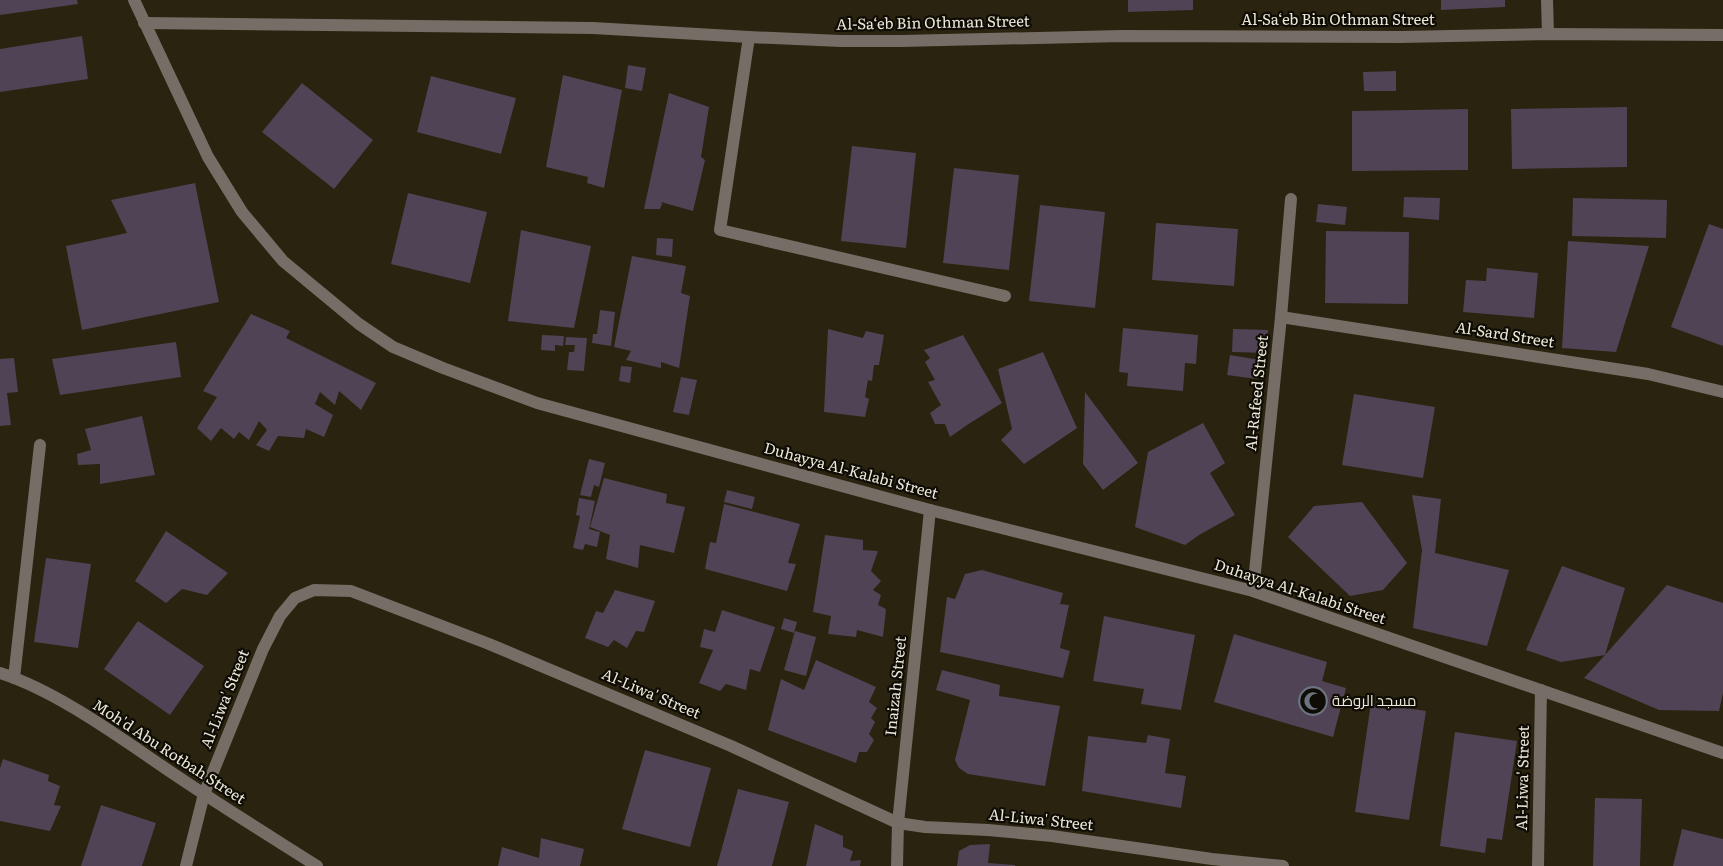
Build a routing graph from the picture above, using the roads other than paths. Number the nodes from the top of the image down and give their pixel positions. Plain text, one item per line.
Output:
1 (134, 0) edge
2 (1547, 0) edge
3 (144, 23) junction
4 (1548, 34) junction
5 (1723, 35) edge
6 (749, 37) junction
7 (1291, 199) dead end
8 (1005, 296) dead end
9 (1281, 317) junction
10 (1723, 392) edge
11 (40, 445) dead end
12 (930, 510) junction
13 (1253, 591) junction
14 (0, 674) edge
15 (14, 678) junction
16 (1541, 690) junction
17 (1723, 752) edge
18 (204, 794) junction
19 (898, 823) junction
20 (186, 866) edge
21 (316, 866) edge
22 (897, 866) edge
23 (1283, 866) edge
24 (1538, 866) edge

1 - 3 street, Duhayya Al-Kalabi Street
2 - 4 street
3 - 6 street, Al-Sa‘eb Bin Othman Street
3 - 12 street, Duhayya Al-Kalabi Street
4 - 5 street, Al-Sa‘eb Bin Othman Street
4 - 6 street, Al-Sa‘eb Bin Othman Street
6 - 8 street
7 - 9 street, Al-Rafeed Street
9 - 10 street, Al-Sard Street
9 - 13 street, Al-Rafeed Street
11 - 15 street
12 - 13 street, Duhayya Al-Kalabi Street
12 - 19 street, Inaizah Street
13 - 16 street, Duhayya Al-Kalabi Street
14 - 15 street, Moh'd Abu Rotbah Street
15 - 18 street, Moh'd Abu Rotbah Street
16 - 17 street, Duhayya Al-Kalabi Street
16 - 24 street, Al-Liwa' Street
18 - 19 street, Al-Liwa' Street
18 - 20 street, Al-Liwa' Street
18 - 21 street, Moh'd Abu Rotbah Street
19 - 22 street, Inaizah Street
19 - 23 street, Al-Liwa' Street

